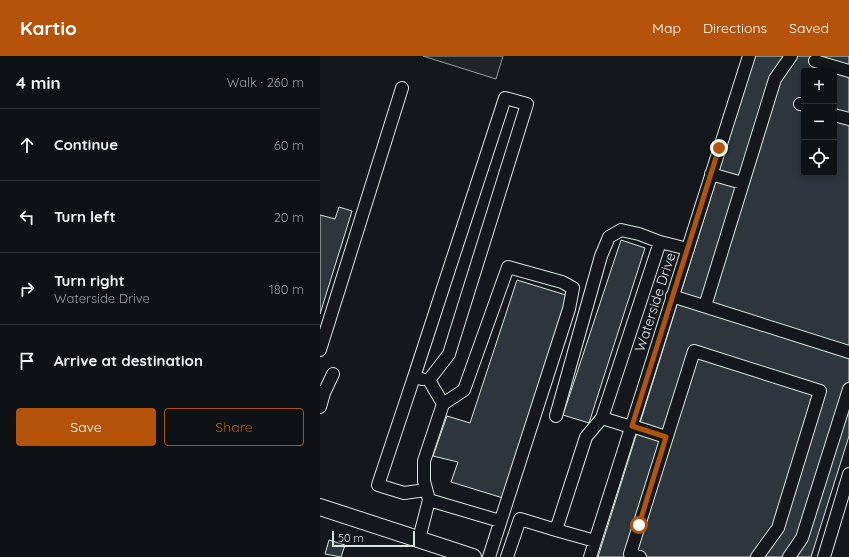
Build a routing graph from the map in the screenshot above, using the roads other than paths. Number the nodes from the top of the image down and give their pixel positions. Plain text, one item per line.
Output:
1 (749, 56) edge
2 (791, 56) edge
3 (815, 61) dead end
4 (849, 72) edge
5 (402, 88) dead end
6 (837, 116) edge
7 (849, 120) edge
8 (711, 174) junction
9 (742, 183) junction
10 (660, 242) junction
11 (688, 249) junction
12 (672, 296) junction
13 (705, 306) junction
14 (320, 350) edge
15 (849, 352) edge
16 (333, 374) dead end
17 (414, 377) junction
18 (429, 380) junction
19 (849, 389) edge
20 (322, 392) edge
21 (443, 404) junction
22 (320, 407) edge
23 (556, 416) dead end
24 (602, 418) junction
25 (631, 427) junction
26 (666, 437) junction
27 (849, 474) edge
28 (428, 495) junction
29 (320, 507) edge
30 (500, 521) junction
31 (556, 530) junction
32 (419, 539) junction
33 (595, 541) junction
34 (472, 557) edge
35 (489, 557) edge
36 (507, 557) edge
37 (590, 557) edge
38 (640, 557) edge
39 (757, 557) edge
40 (789, 557) edge
41 (824, 557) edge

1 - 8 street, Waterside Drive
2 - 9 street
3 - 4 street
5 - 14 street
6 - 7 street
8 - 9 street
8 - 11 street, Waterside Drive
9 - 13 street
10 - 11 street
10 - 23 street
10 - 24 street
11 - 12 street, Waterside Drive
12 - 13 street
12 - 25 street, Waterside Drive
13 - 15 street
16 - 20 street
17 - 18 street
17 - 18 street
17 - 28 street
18 - 21 street
19 - 40 street
20 - 22 street
21 - 28 street
21 - 30 street
24 - 25 street
24 - 31 street
25 - 26 street
25 - 33 street, Waterside Drive
26 - 38 street
26 - 39 street
27 - 41 street
28 - 30 street
28 - 32 street
29 - 32 main road
30 - 35 street
31 - 33 street
31 - 36 street
32 - 34 main road
33 - 37 street, Waterside Drive

